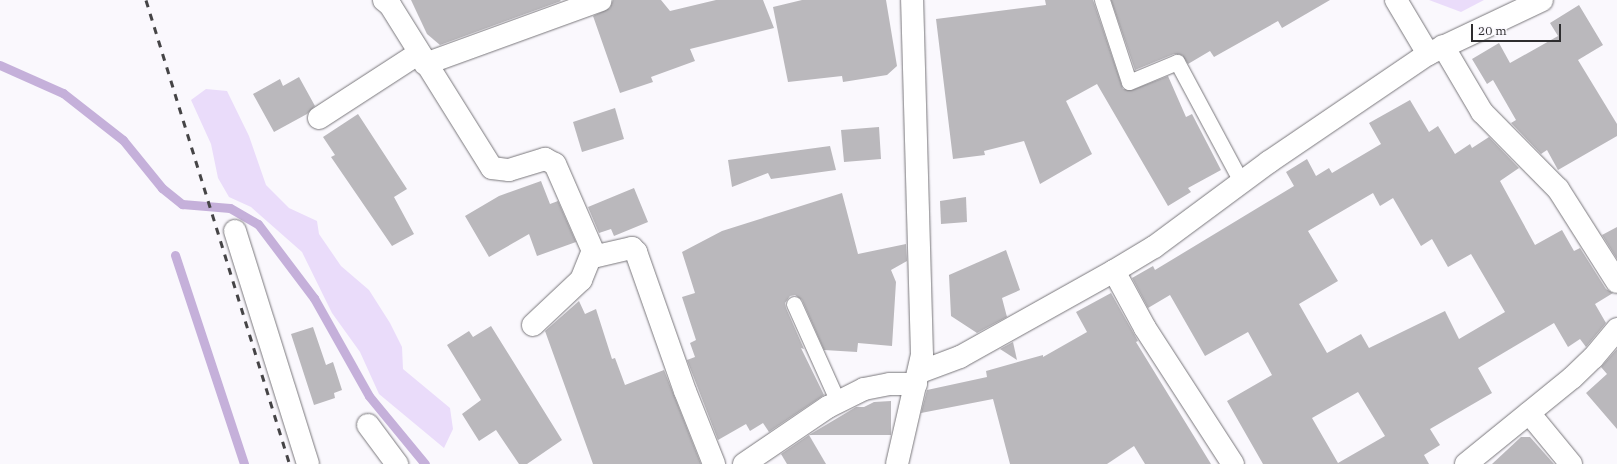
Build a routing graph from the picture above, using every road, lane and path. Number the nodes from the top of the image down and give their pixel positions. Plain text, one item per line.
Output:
1 (384, 0) edge
2 (601, 0) edge
3 (912, 0) edge
4 (1102, 0) edge
5 (1396, 0) edge
6 (1542, 0) edge
7 (1436, 50) junction
8 (422, 58) junction
9 (319, 118) dead end
10 (1242, 183) junction
11 (235, 232) dead end
12 (593, 251) junction
13 (1114, 271) junction
14 (1617, 282) edge
15 (794, 304) dead end
16 (533, 324) dead end
17 (1617, 329) edge
18 (918, 378) junction
19 (838, 402) junction
20 (1529, 413) junction
21 (368, 425) dead end
22 (308, 464) edge
23 (397, 464) edge
24 (714, 464) edge
25 (744, 464) edge
26 (897, 464) edge
27 (1232, 464) edge
28 (1466, 464) edge
29 (1571, 464) edge

1 - 8 street
2 - 8 street
3 - 18 street
4 - 10 lane
5 - 7 street
6 - 7 street
7 - 10 street
7 - 14 street
8 - 9 street
8 - 12 street
10 - 13 street
11 - 22 street
12 - 16 street
12 - 24 street
13 - 18 street
13 - 27 street
15 - 19 lane
17 - 20 street
18 - 19 street
18 - 26 street
19 - 25 street
20 - 28 street
20 - 29 street
21 - 23 street

